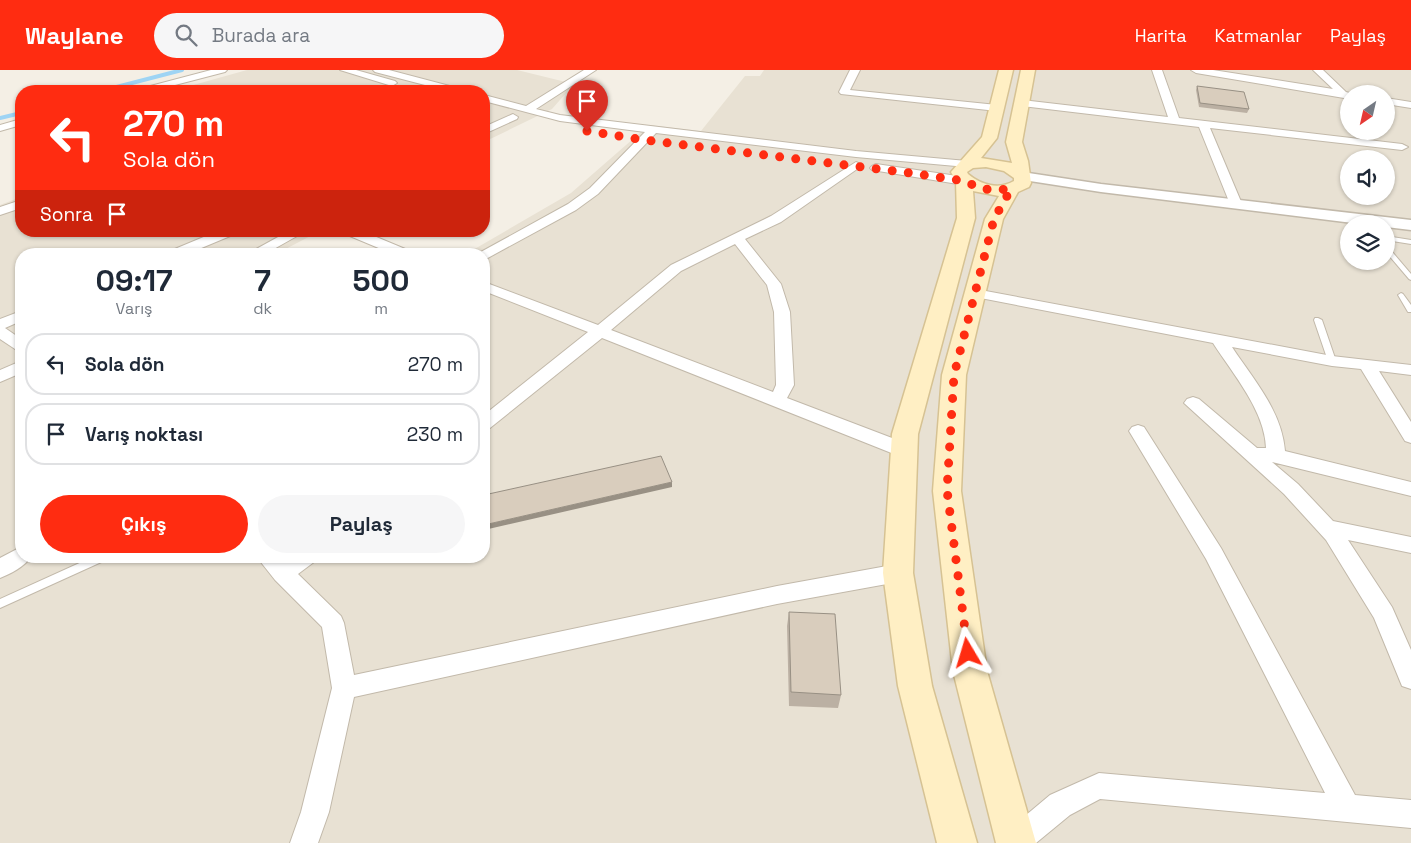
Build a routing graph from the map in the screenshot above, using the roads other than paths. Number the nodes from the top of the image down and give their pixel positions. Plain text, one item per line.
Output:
1 (222, 70) edge
2 (345, 70) edge
3 (378, 70) edge
4 (591, 70) edge
5 (855, 70) edge
6 (1006, 70) edge
7 (1028, 70) edge
8 (1156, 70) edge
9 (1196, 70) edge
10 (1318, 70) edge
11 (165, 85) edge
12 (400, 85) edge
13 (435, 85) edge
14 (1340, 90) edge
15 (1340, 95) edge
16 (490, 100) edge
17 (1395, 102) edge
18 (1022, 103) junction
19 (1411, 105) edge
20 (997, 108) junction
21 (490, 110) edge
22 (528, 110) junction
23 (513, 117) junction
24 (1174, 120) junction
25 (15, 124) edge
26 (1203, 124) junction
27 (0, 128) edge
28 (490, 128) edge
29 (648, 135) junction
30 (1395, 140) edge
31 (1402, 147) junction
32 (1411, 156) edge
33 (856, 165) junction
34 (965, 173) junction
35 (1019, 181) junction
36 (1236, 204) junction
37 (15, 206) edge
38 (0, 211) edge
39 (1411, 225) edge
40 (216, 237) edge
41 (288, 237) edge
42 (364, 237) edge
43 (737, 238) junction
44 (1395, 239) edge
45 (1411, 242) edge
46 (189, 248) edge
47 (266, 248) edge
48 (391, 248) edge
49 (490, 253) edge
50 (1395, 259) edge
51 (1411, 278) edge
52 (490, 288) edge
53 (975, 294) junction
54 (1401, 295) dead end
55 (1411, 310) edge
56 (15, 319) edge
57 (1318, 320) dead end
58 (0, 325) edge
59 (598, 331) junction
60 (0, 332) edge
61 (1220, 341) junction
62 (15, 342) edge
63 (1332, 361) junction
64 (1367, 366) junction
65 (15, 369) edge
66 (1411, 370) edge
67 (0, 377) edge
68 (774, 400) junction
69 (1193, 403) dead end
70 (490, 420) edge
71 (1138, 431) dead end
72 (1411, 437) edge
73 (906, 451) junction
74 (1252, 454) junction
75 (1276, 455) junction
76 (1411, 489) edge
77 (1326, 527) junction
78 (1411, 545) edge
79 (15, 559) edge
80 (90, 563) edge
81 (273, 563) edge
82 (298, 563) edge
83 (0, 569) edge
84 (898, 573) junction
85 (283, 574) junction
86 (0, 604) edge
87 (1411, 678) edge
88 (344, 688) junction
89 (1347, 808) junction
90 (1411, 814) edge
91 (1016, 842) edge
92 (304, 843) edge
93 (956, 843) edge

1 - 11 street
2 - 12 street
3 - 13 street
4 - 22 street
5 - 20 street
6 - 20 main road
7 - 18 main road
8 - 24 street
9 - 15 street
10 - 14 street
16 - 22 street
17 - 19 street
18 - 24 street
18 - 35 main road
20 - 34 main road
21 - 23 street
22 - 29 street
23 - 28 street
23 - 29 street
24 - 26 street
25 - 27 street
26 - 31 street
26 - 36 street
29 - 33 street
29 - 34 street
29 - 49 street
30 - 31 street
31 - 32 street
33 - 34 street
33 - 43 street
34 - 35 main road
34 - 35 main road
34 - 73 main road
35 - 36 street
35 - 53 main road
36 - 39 street
37 - 38 street
40 - 46 street
41 - 47 street
42 - 48 street
43 - 59 street
43 - 68 street
44 - 45 lane
50 - 51 lane
52 - 59 street
53 - 61 street
53 - 91 main road
54 - 55 lane
56 - 58 street
57 - 63 lane
59 - 68 street
59 - 70 street
60 - 62 street
61 - 63 street
61 - 75 street
63 - 64 street
64 - 66 street
64 - 72 street
65 - 67 street
68 - 73 street
69 - 74 street
71 - 89 street
73 - 84 main road
74 - 75 street
74 - 77 street
75 - 76 street
77 - 78 street
77 - 87 street
79 - 83 street
80 - 86 lane
81 - 85 street
82 - 85 street
84 - 88 street
84 - 93 main road
85 - 88 street
88 - 92 street
89 - 90 street
89 - 91 street

